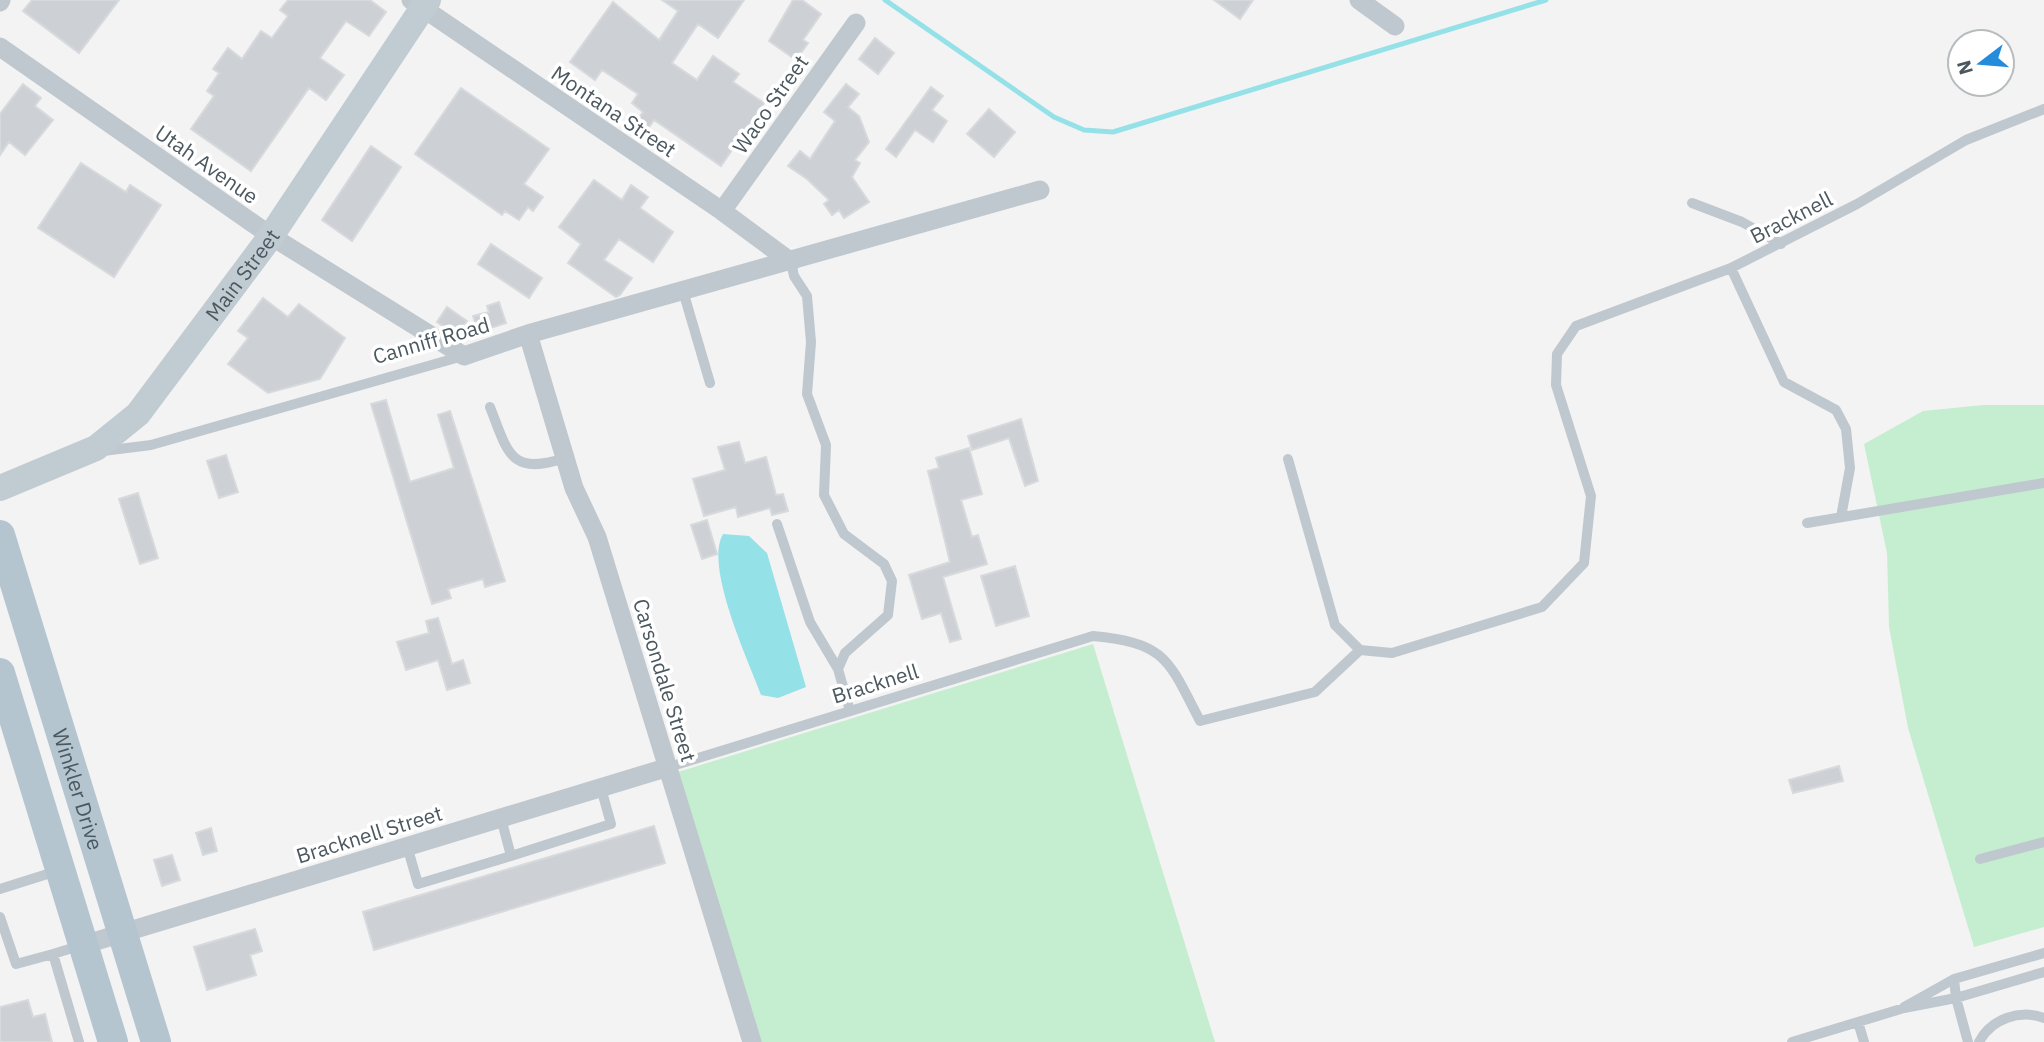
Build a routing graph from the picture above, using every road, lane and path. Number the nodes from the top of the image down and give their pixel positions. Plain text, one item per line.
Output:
1 (1359, 0) edge
2 (420, 3) edge
3 (856, 23) dead end
4 (1395, 26) dead end
5 (3, 55) edge
6 (2044, 109) edge
7 (1040, 190) dead end
8 (1692, 203) dead end
9 (722, 211) junction
10 (271, 236) junction
11 (1781, 244) junction
12 (791, 262) junction
13 (1731, 268) junction
14 (684, 292) junction
15 (528, 334) junction
16 (464, 356) junction
17 (710, 383) dead end
18 (490, 407) dead end
19 (83, 454) junction
20 (565, 458) junction
21 (1288, 459) dead end
22 (2044, 483) edge
23 (0, 488) edge
24 (1841, 517) junction
25 (1807, 523) dead end
26 (777, 524) dead end
27 (0, 535) edge
28 (1360, 650) junction
29 (838, 669) junction
30 (0, 673) edge
31 (850, 711) junction
32 (669, 766) junction
33 (601, 788) junction
34 (500, 818) junction
35 (2044, 842) edge
36 (407, 846) junction
37 (511, 856) junction
38 (1980, 859) dead end
39 (61, 870) junction
40 (0, 889) edge
41 (0, 918) edge
42 (122, 932) junction
43 (83, 945) junction
44 (2044, 953) edge
45 (53, 954) junction
46 (2044, 972) edge
47 (1954, 979) junction
48 (1956, 998) junction
49 (1904, 1008) junction
50 (2044, 1018) edge
51 (1857, 1022) junction
52 (79, 1042) edge
53 (113, 1042) edge
54 (156, 1042) edge
55 (752, 1042) edge
56 (1792, 1042) edge
57 (1864, 1042) edge
58 (1968, 1042) edge
59 (1979, 1042) edge

1 - 4 street
2 - 9 street, Montana Street
2 - 10 street, Main Street
3 - 9 street, Waco Street
5 - 10 street, Utah Avenue
6 - 11 lane, Bracknell
7 - 12 street, Canniff Road
8 - 11 lane
9 - 12 street, Montana Street
10 - 16 street, Utah Avenue
10 - 19 street, Main Street
11 - 13 lane, Bracknell
12 - 14 street, Canniff Road
12 - 29 lane
13 - 24 lane
13 - 28 lane, Bracknell
14 - 15 street, Canniff Road
14 - 17 lane
15 - 16 street, Canniff Road
15 - 20 street, Carsondale Street
16 - 19 lane, Canniff Road
18 - 20 lane
19 - 23 street, Main Street
20 - 32 street, Carsondale Street
21 - 28 lane
22 - 24 lane
24 - 25 lane
26 - 29 lane
27 - 42 main road, Winkler Drive
28 - 31 lane, Bracknell
29 - 31 lane
30 - 39 main road, Winkler Drive
31 - 32 lane, Bracknell
32 - 33 street, Bracknell Street
32 - 55 street, Carsondale Street
33 - 34 street, Bracknell Street
33 - 37 lane
34 - 36 street, Bracknell Street
34 - 37 lane
35 - 38 lane
36 - 37 lane
36 - 42 street, Bracknell Street
39 - 40 lane
39 - 43 main road, Winkler Drive
41 - 45 lane
42 - 43 street, Bracknell Street
42 - 54 main road, Winkler Drive
43 - 45 lane
43 - 53 main road, Winkler Drive
44 - 47 lane
45 - 52 lane
46 - 48 lane
47 - 48 lane
47 - 49 lane
48 - 49 lane
48 - 58 lane
49 - 51 lane
50 - 59 lane
51 - 56 lane
51 - 57 lane

